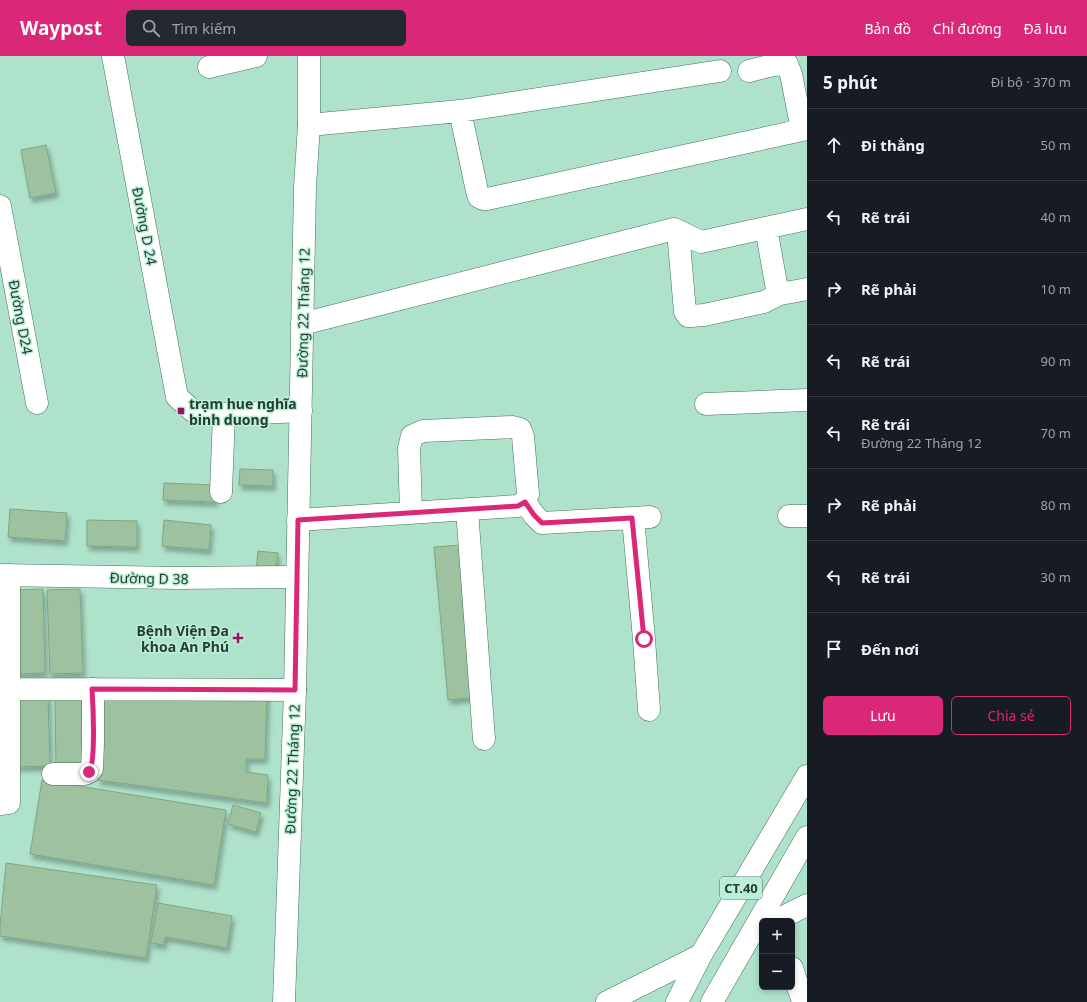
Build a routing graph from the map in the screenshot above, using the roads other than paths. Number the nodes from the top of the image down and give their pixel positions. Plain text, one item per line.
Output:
1 (113, 56) edge
2 (256, 56) edge
3 (309, 56) edge
4 (209, 67) dead end
5 (720, 71) dead end
6 (748, 71) dead end
7 (460, 110) junction
8 (310, 125) junction
9 (804, 129) edge
10 (0, 206) edge
11 (807, 219) edge
12 (766, 228) junction
13 (678, 232) junction
14 (807, 289) edge
15 (780, 294) junction
16 (302, 324) junction
17 (807, 400) edge
18 (37, 403) dead end
19 (706, 404) dead end
20 (301, 411) junction
21 (224, 414) junction
22 (221, 492) dead end
23 (525, 502) junction
24 (467, 510) junction
25 (411, 513) junction
26 (298, 520) junction
27 (4, 575) edge
28 (297, 577) junction
29 (5, 689) edge
30 (92, 689) junction
31 (295, 690) junction
32 (649, 710) dead end
33 (484, 739) dead end
34 (53, 774) dead end
35 (807, 776) edge
36 (0, 804) edge
37 (807, 837) edge
38 (807, 905) edge
39 (771, 918) edge
40 (780, 918) edge
41 (759, 928) edge
42 (759, 937) edge
43 (702, 955) junction
44 (795, 977) edge
45 (284, 1002) edge
46 (607, 1002) edge
47 (678, 1002) edge
48 (712, 1002) edge
49 (803, 1002) edge

1 - 21 street, Đường D 24
2 - 4 street
3 - 8 street, Đường 22 Tháng 12
5 - 7 street
6 - 9 street
7 - 8 street
7 - 9 street
8 - 16 street, Đường 22 Tháng 12
10 - 18 street, Đường D24
11 - 12 street
12 - 13 street
12 - 15 street
13 - 15 street
13 - 16 street
14 - 15 street
16 - 20 street, Đường 22 Tháng 12
17 - 19 street
20 - 21 street
20 - 26 street, Đường 22 Tháng 12
21 - 22 street
23 - 24 street
23 - 25 street
23 - 32 street
24 - 25 street
24 - 33 street
25 - 26 street
26 - 28 street, Đường 22 Tháng 12
27 - 28 street, Đường D 38
27 - 29 street
28 - 31 street, Đường 22 Tháng 12
29 - 30 street
29 - 36 street
30 - 31 street
30 - 34 street
31 - 45 street, Đường 22 Tháng 12
35 - 43 street, CT.40
37 - 39 street, CT.40
38 - 40 street
41 - 43 street
42 - 48 street, CT.40
43 - 46 street
43 - 47 street, CT.40
44 - 49 street

